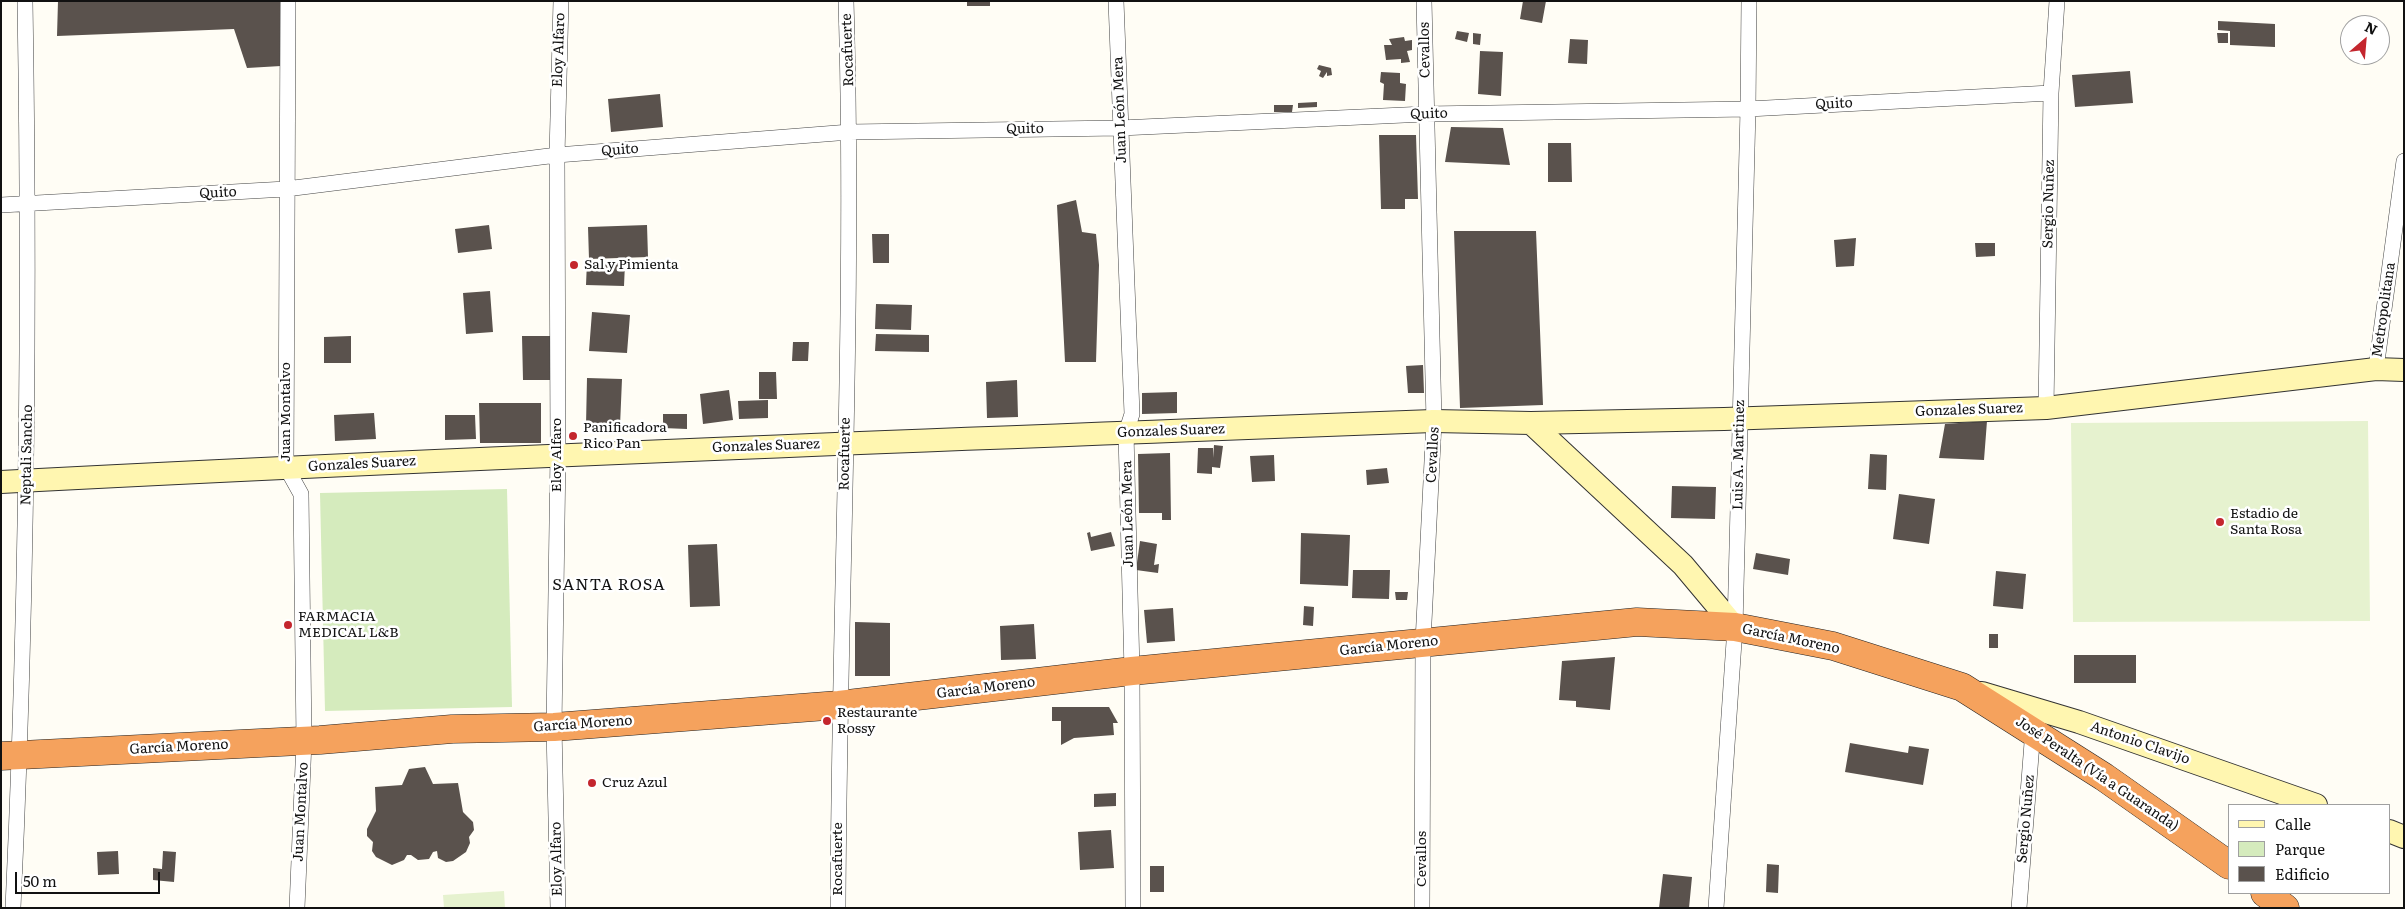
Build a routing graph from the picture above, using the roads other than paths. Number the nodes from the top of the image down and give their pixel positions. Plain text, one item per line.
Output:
1 (25, 1) edge
2 (288, 1) edge
3 (561, 1) edge
4 (846, 1) edge
5 (1116, 1) edge
6 (1424, 1) edge
7 (1749, 1) edge
8 (2057, 1) edge
9 (2051, 93) junction
10 (1748, 109) junction
11 (1426, 114) junction
12 (1120, 128) junction
13 (850, 132) junction
14 (556, 155) junction
15 (2404, 161) edge
16 (286, 189) junction
17 (28, 203) junction
18 (1, 205) edge
19 (2376, 369) junction
20 (2404, 370) edge
21 (2046, 408) junction
22 (1740, 419) junction
23 (1434, 421) junction
24 (1531, 423) junction
25 (1126, 433) junction
26 (845, 443) junction
27 (558, 454) junction
28 (286, 467) junction
29 (27, 480) junction
30 (1, 482) edge
31 (1736, 627) junction
32 (1422, 642) junction
33 (1132, 672) junction
34 (1962, 687) junction
35 (839, 705) junction
36 (554, 727) junction
37 (2033, 730) junction
38 (304, 741) junction
39 (11, 756) edge
40 (2313, 804) edge
41 (2390, 831) edge
42 (2404, 837) edge
43 (2228, 864) edge
44 (2266, 894) edge
45 (13, 908) edge
46 (296, 908) edge
47 (558, 908) edge
48 (838, 908) edge
49 (1133, 908) edge
50 (1422, 908) edge
51 (1716, 908) edge
52 (2019, 908) edge
53 (2285, 908) edge

1 - 17 street, Neptali Sancho
2 - 16 street, Juan Montalvo
3 - 14 street, Eloy Alfaro
4 - 13 street, Rocafuerte
5 - 12 street, Juan León Mera
6 - 11 street, Cevallos
7 - 10 street, Luis A. Martinez
8 - 9 street, Sergio Nuñez
9 - 10 street, Quito
9 - 21 street, Sergio Nuñez
10 - 11 street, Quito
10 - 22 street, Luis A. Martinez
11 - 12 street, Quito
11 - 23 street, Cevallos
12 - 13 street, Quito
12 - 25 street, Juan León Mera
13 - 14 street, Quito
13 - 26 street, Rocafuerte
14 - 16 street, Quito
14 - 27 street, Eloy Alfaro
15 - 19 street, Metropolitana
16 - 17 street, Quito
16 - 28 street, Juan Montalvo
17 - 18 street, Quito
17 - 29 street, Neptali Sancho
19 - 20 street, Gonzales Suarez
19 - 21 street, Gonzales Suarez
21 - 22 street, Gonzales Suarez
22 - 24 street, Gonzales Suarez
22 - 31 street, Luis A. Martinez
23 - 24 street, Gonzales Suarez
23 - 25 street, Gonzales Suarez
23 - 32 street, Cevallos
24 - 31 street
25 - 26 street, Gonzales Suarez
25 - 33 street, Juan León Mera
26 - 27 street, Gonzales Suarez
26 - 35 street, Rocafuerte
27 - 28 street, Gonzales Suarez
27 - 36 street, Eloy Alfaro
28 - 29 street, Gonzales Suarez
28 - 38 street, Juan Montalvo
29 - 30 street, Gonzales Suarez
29 - 39 street, Neptali Sancho
31 - 32 highway, García Moreno
31 - 34 highway, García Moreno
31 - 51 street, Luis A. Martinez
32 - 33 highway, García Moreno
32 - 50 street, Cevallos
33 - 35 highway, García Moreno
33 - 49 street, Juan León Mera
34 - 37 highway, José Peralta (Vía a Guaranda)
34 - 40 street, Antonio Clavijo
35 - 36 highway, García Moreno
35 - 48 street, Rocafuerte
36 - 38 highway, García Moreno
36 - 47 street, Eloy Alfaro
37 - 43 highway, José Peralta (Vía a Guaranda)
37 - 52 street, Sergio Nuñez
38 - 39 highway, García Moreno
38 - 46 street, Juan Montalvo
39 - 45 street, Neptali Sancho
41 - 42 street
44 - 53 highway

